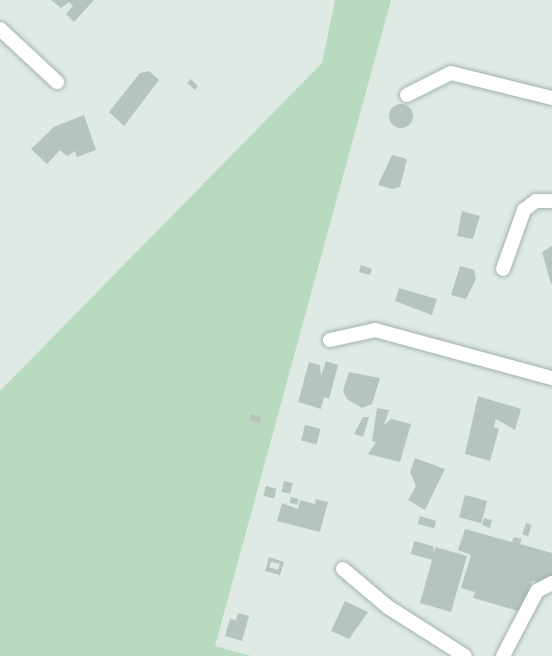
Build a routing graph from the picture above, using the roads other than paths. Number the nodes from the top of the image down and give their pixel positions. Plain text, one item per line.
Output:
1 (0, 29) edge
2 (57, 82) dead end
3 (407, 95) dead end
4 (552, 98) edge
5 (552, 201) edge
6 (503, 269) dead end
7 (330, 340) dead end
8 (552, 378) edge
9 (344, 569) dead end
10 (552, 583) edge
11 (465, 656) edge
12 (503, 656) edge

1 - 2 street
3 - 4 street
5 - 6 street
7 - 8 street
9 - 11 street
10 - 12 street

